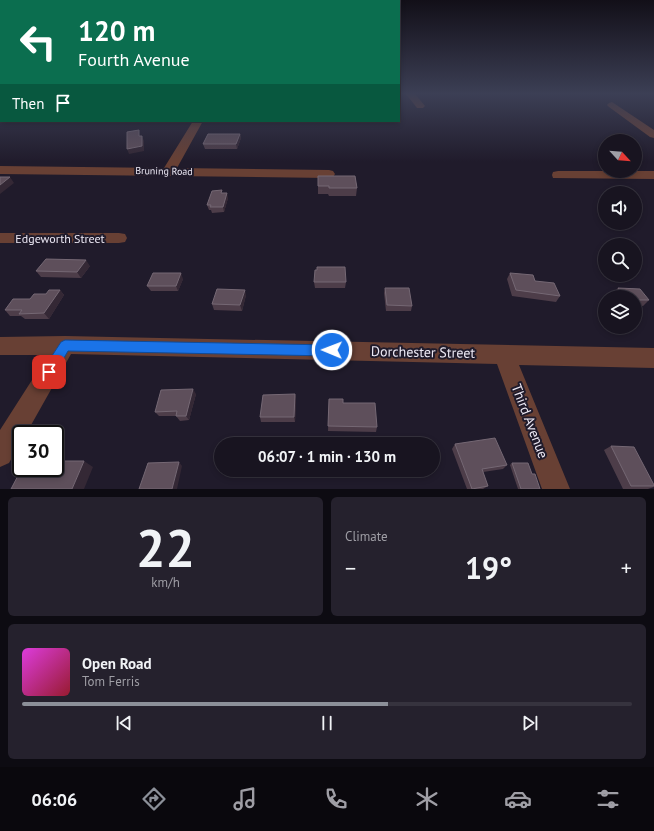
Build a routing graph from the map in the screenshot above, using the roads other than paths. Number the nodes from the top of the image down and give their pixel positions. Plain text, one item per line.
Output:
1 (629, 117) edge
2 (197, 122) edge
3 (654, 135) edge
4 (0, 170) edge
5 (169, 171) junction
6 (329, 174) edge
7 (558, 175) dead end
8 (654, 175) edge
9 (0, 238) edge
10 (119, 238) dead end
11 (0, 346) edge
12 (65, 346) junction
13 (504, 354) junction
14 (654, 358) edge
15 (0, 454) edge
16 (556, 489) edge

1 - 3 street
2 - 5 street
4 - 5 street, Bruning Road
5 - 6 street, Bruning Road
7 - 8 street
9 - 10 street, Edgeworth Street
11 - 12 street, Dorchester Street
12 - 13 street, Dorchester Street
12 - 15 street
13 - 14 street, Dorchester Street
13 - 16 street, Third Avenue

